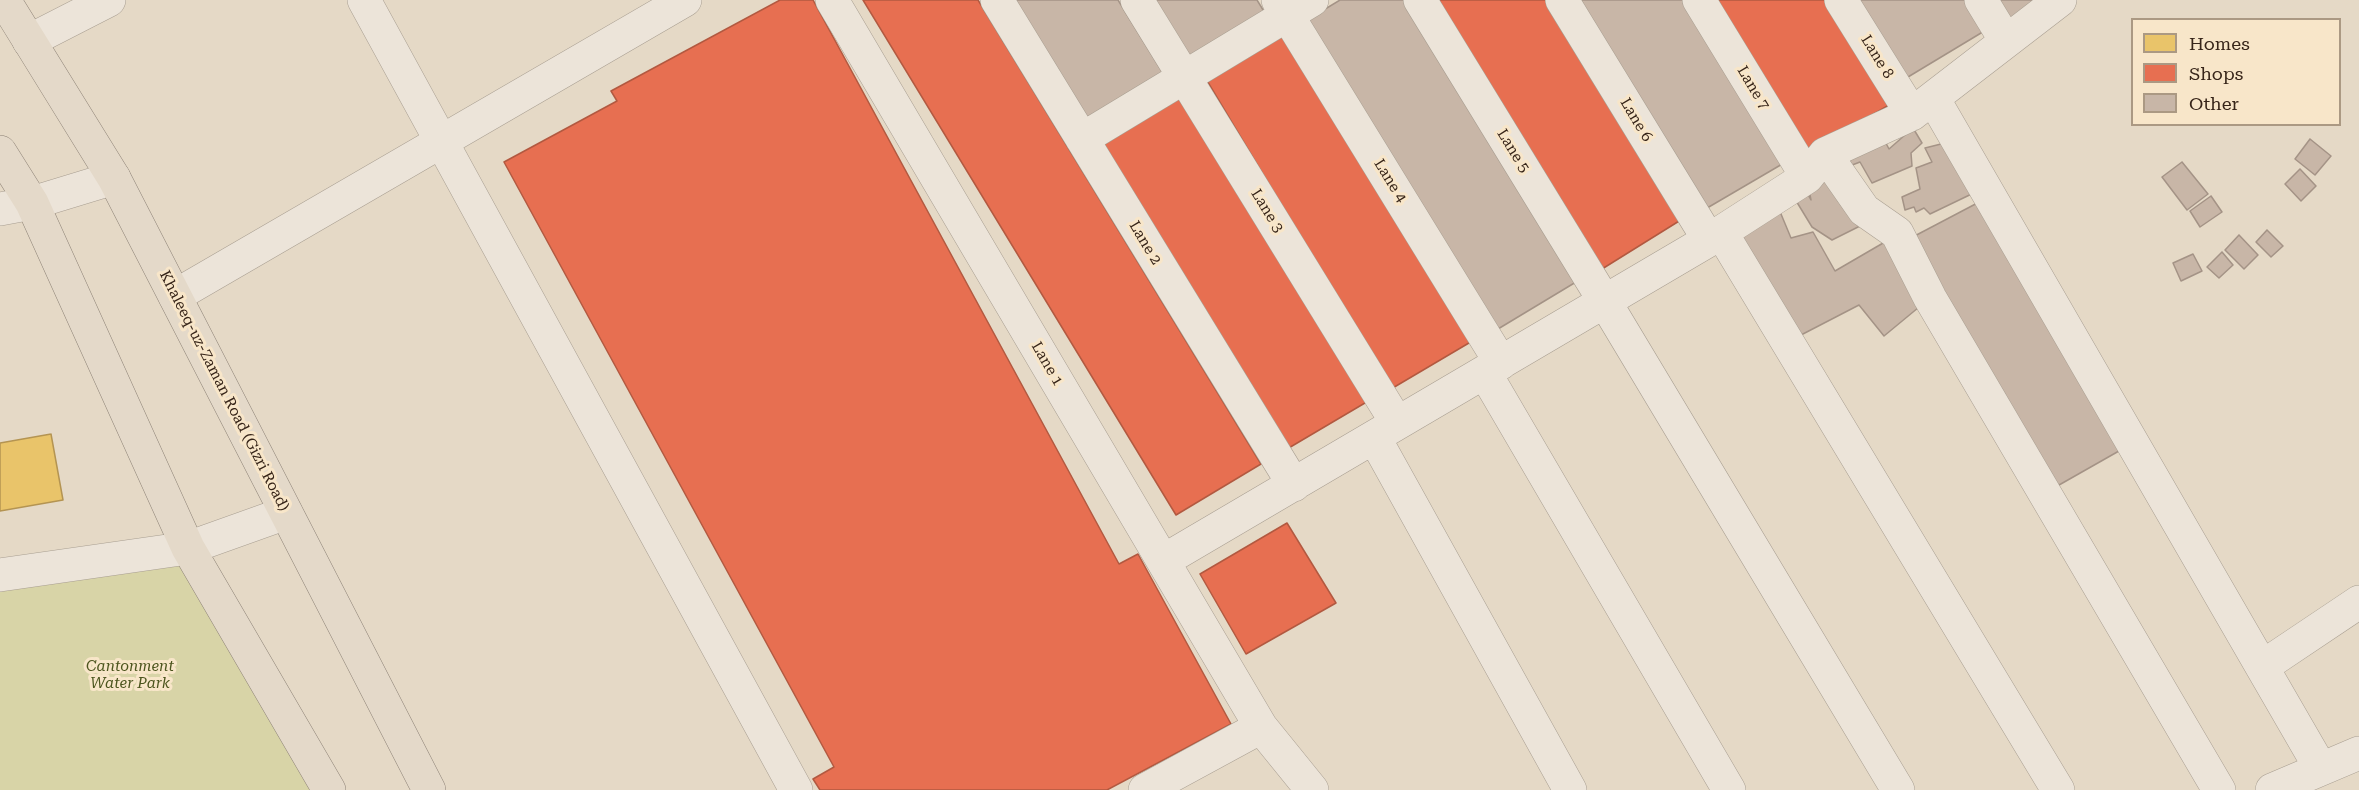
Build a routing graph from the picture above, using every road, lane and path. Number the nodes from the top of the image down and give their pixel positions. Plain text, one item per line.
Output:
1 (4, 0) edge
2 (109, 0) edge
3 (364, 0) edge
4 (685, 0) edge
5 (832, 0) edge
6 (997, 0) edge
7 (1137, 0) edge
8 (1420, 0) edge
9 (1562, 0) edge
10 (1700, 0) edge
11 (1841, 0) edge
12 (1981, 0) edge
13 (2060, 0) edge
14 (1292, 5) edge
15 (29, 40) junction
16 (2006, 40) junction
17 (1185, 78) junction
18 (1922, 106) junction
19 (1082, 139) junction
20 (442, 141) junction
21 (0, 152) edge
22 (1816, 165) junction
23 (114, 178) junction
24 (32, 203) junction
25 (0, 209) edge
26 (1715, 236) junction
27 (175, 296) junction
28 (1605, 302) junction
29 (1493, 368) junction
30 (1385, 430) junction
31 (1294, 485) junction
32 (286, 513) junction
33 (188, 548) junction
34 (1163, 561) junction
35 (0, 575) edge
36 (2359, 602) edge
37 (2262, 667) junction
38 (1261, 727) junction
39 (2359, 753) edge
40 (2321, 769) junction
41 (329, 790) edge
42 (429, 790) edge
43 (796, 790) edge
44 (1145, 790) edge
45 (1312, 790) edge
46 (1570, 790) edge
47 (1729, 790) edge
48 (1898, 790) edge
49 (2058, 790) edge
50 (2219, 790) edge
51 (2272, 790) edge

1 - 15 main road, Khaleeq-uz-Zaman Road (Gizri Road)
2 - 15 street
3 - 20 street
4 - 20 street
5 - 34 street, Lane 1
6 - 19 street, Lane 2
7 - 17 street, Lane 3
8 - 28 street, Lane 5
9 - 26 street, Lane 6
10 - 22 street, Lane 7
11 - 18 street, Lane 8
12 - 16 street
13 - 16 street
14 - 17 street
14 - 29 street, Lane 4
15 - 23 main road, Khaleeq-uz-Zaman Road (Gizri Road)
16 - 18 street
17 - 19 street
17 - 30 street, Lane 3
18 - 22 street
18 - 37 street, Lane 8
19 - 31 street, Lane 2
20 - 27 street
20 - 43 street
21 - 24 main road
22 - 26 street
22 - 50 street, Lane 7
23 - 24 street
23 - 27 main road, Khaleeq-uz-Zaman Road (Gizri Road)
24 - 25 street
24 - 33 main road
26 - 28 street
26 - 49 street, Lane 6
27 - 32 main road, Khaleeq-uz-Zaman Road (Gizri Road)
28 - 29 street
28 - 48 street, Lane 5
29 - 30 street
29 - 47 street, Lane 4
30 - 31 street
30 - 46 street, Lane 3
31 - 34 street
32 - 33 street
32 - 42 main road, Khaleeq-uz-Zaman Road (Gizri Road)
33 - 35 street
33 - 41 main road
34 - 38 street, Lane 1
36 - 37 street
37 - 40 street, Lane 8
38 - 44 street
38 - 45 street, Lane 1
39 - 40 street
40 - 51 street

